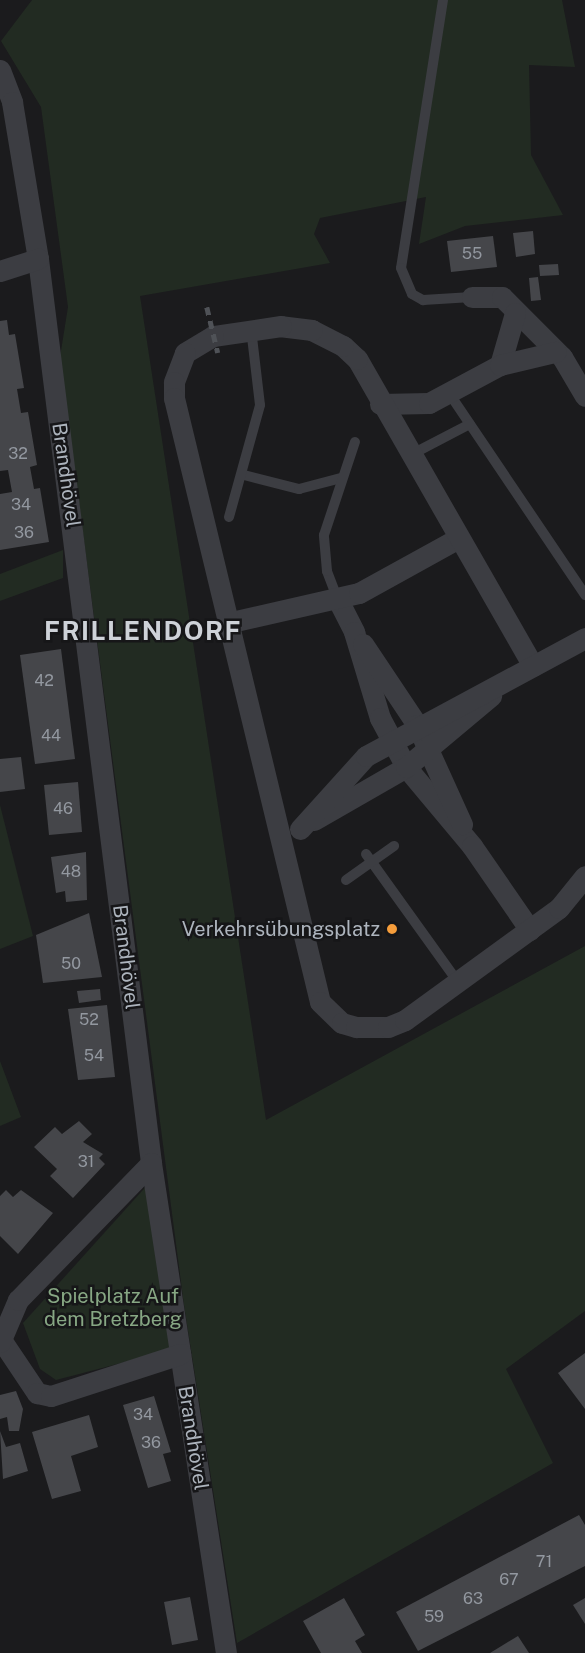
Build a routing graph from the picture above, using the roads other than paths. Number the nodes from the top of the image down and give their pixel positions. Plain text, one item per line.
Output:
1 (443, 0) edge
2 (0, 70) edge
3 (38, 259) junction
4 (0, 271) edge
5 (472, 297) joint
6 (515, 314) junction
7 (252, 328) junction
8 (555, 352) junction
9 (500, 364) junction
10 (585, 396) edge
11 (452, 397) junction
12 (380, 404) junction
13 (470, 424) junction
14 (355, 442) dead end
15 (415, 453) junction
16 (244, 475) junction
17 (341, 477) junction
18 (229, 517) dead end
19 (457, 539) junction
20 (585, 596) edge
21 (338, 600) junction
22 (227, 623) junction
23 (354, 633) junction
24 (585, 638) edge
25 (533, 666) junction
26 (508, 681) junction
27 (417, 725) junction
28 (392, 742) junction
29 (430, 749) junction
30 (406, 767) junction
31 (300, 829) junction
32 (278, 844) junction
33 (394, 846) dead end
34 (472, 846) junction
35 (369, 858) junction
36 (585, 876) edge
37 (346, 880) dead end
38 (530, 930) junction
39 (458, 982) junction
40 (152, 1163) junction
41 (1, 1341) edge
42 (180, 1354) junction
43 (226, 1653) edge

1 - 5 lane
2 - 3 street, Brandhövel
3 - 4 street
3 - 40 street, Brandhövel
5 - 6 street
6 - 8 street
6 - 9 street
7 - 12 street
7 - 16 lane
7 - 22 street
8 - 9 street
8 - 10 street
9 - 11 street
11 - 12 street
11 - 13 lane
12 - 15 street
13 - 15 lane
13 - 20 lane
14 - 17 lane
15 - 19 street
16 - 17 lane
16 - 18 lane
17 - 21 lane
19 - 21 street
19 - 25 street
21 - 22 street
21 - 23 street
22 - 32 street
23 - 27 street
23 - 28 street
24 - 25 street
25 - 26 street
26 - 27 street
26 - 29 street
27 - 28 street
27 - 29 street
28 - 30 street
28 - 31 street
29 - 30 street
29 - 34 street
30 - 31 street
30 - 34 street
31 - 32 street
32 - 39 street
33 - 35 lane
34 - 38 street
35 - 37 lane
35 - 39 lane
36 - 38 street
38 - 39 street
40 - 41 street
40 - 42 street, Brandhövel
41 - 42 street
42 - 43 street, Brandhövel

